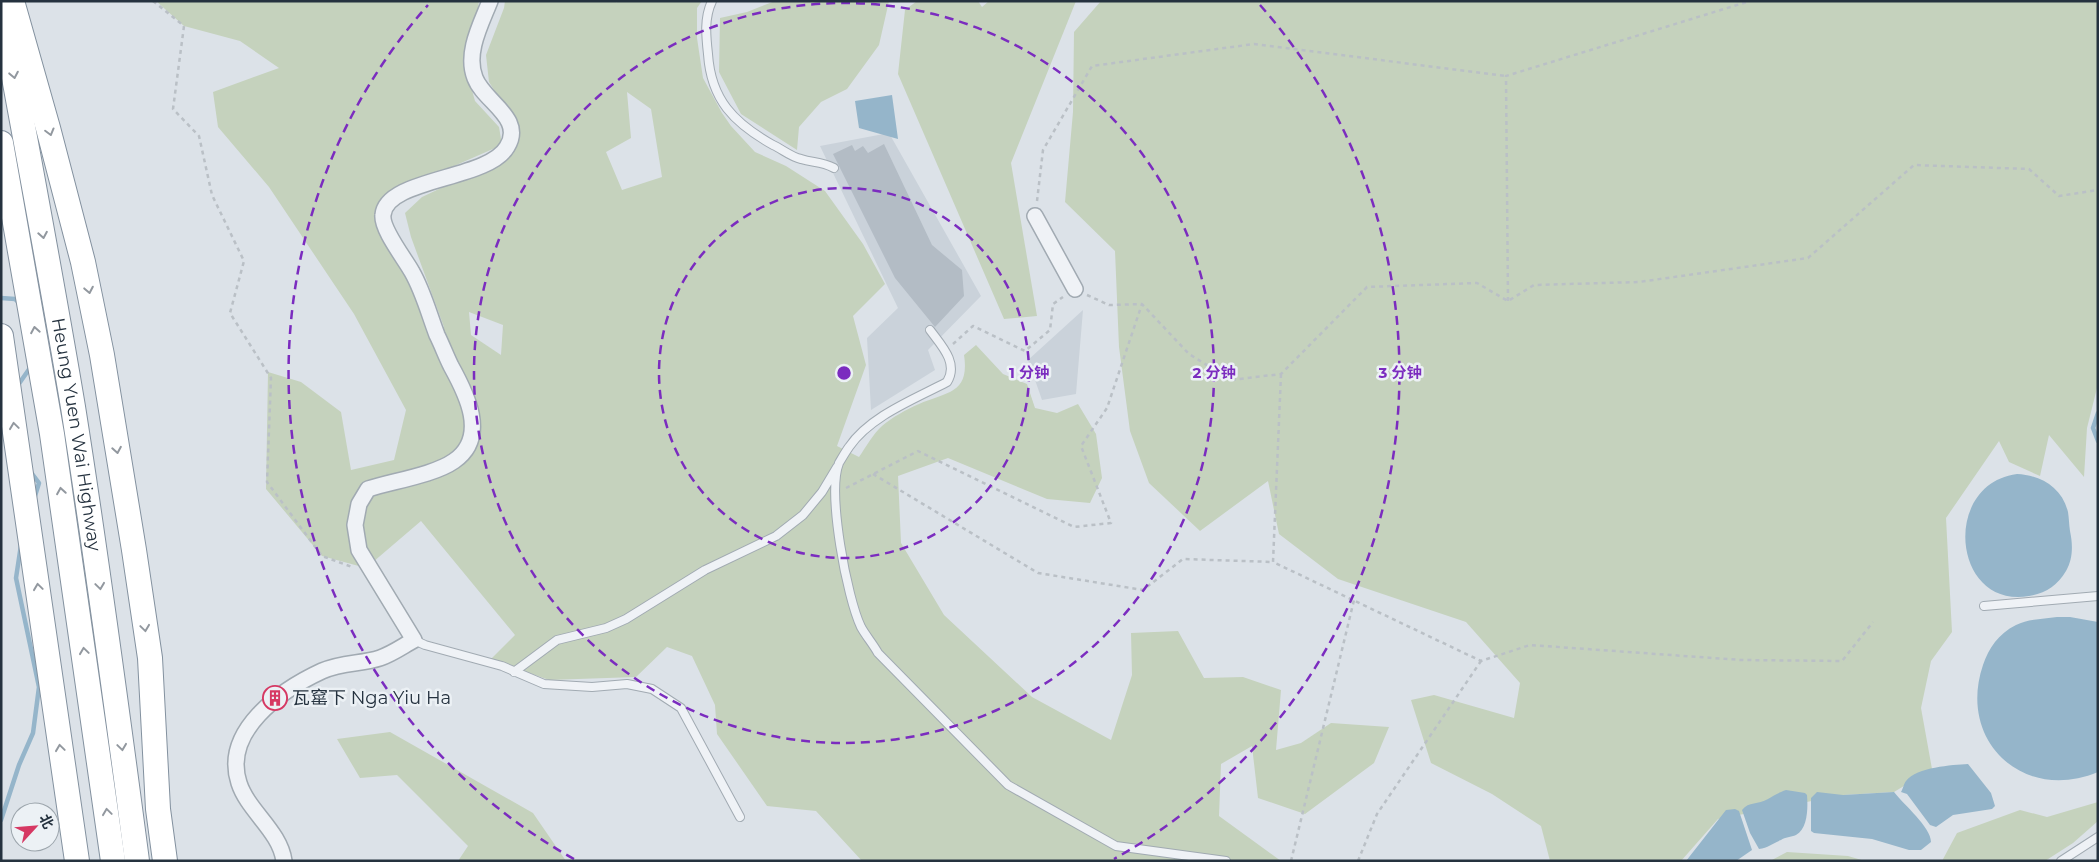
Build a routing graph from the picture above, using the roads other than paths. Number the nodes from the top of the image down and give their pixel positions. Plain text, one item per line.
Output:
1 (12, 1) edge
2 (490, 1) edge
3 (712, 1) edge
4 (1, 10) edge
5 (1, 143) edge
6 (834, 168) dead end
7 (1035, 216) road end
8 (1075, 289) road end
9 (930, 330) dead end
10 (1, 336) edge
11 (839, 464) junction
12 (2098, 596) edge
13 (1984, 606) dead end
14 (414, 640) junction
15 (514, 672) junction
16 (740, 817) dead end
17 (2098, 837) edge
18 (77, 861) edge
19 (113, 861) edge
20 (137, 861) edge
21 (165, 861) edge
22 (284, 861) edge
23 (1226, 861) edge
24 (2061, 861) edge

1 -> 21 highway
2 - 14 street
3 - 6 lane
4 -> 20 highway, Heung Yuen Wai Highway
19 -> 5 highway, Heung Yuen Wai Highway
7 - 8 street
9 - 11 lane
18 -> 10 highway
11 - 15 lane
11 - 23 lane
12 - 13 lane
14 - 15 lane
14 - 22 street
15 - 16 lane
17 - 24 lane

